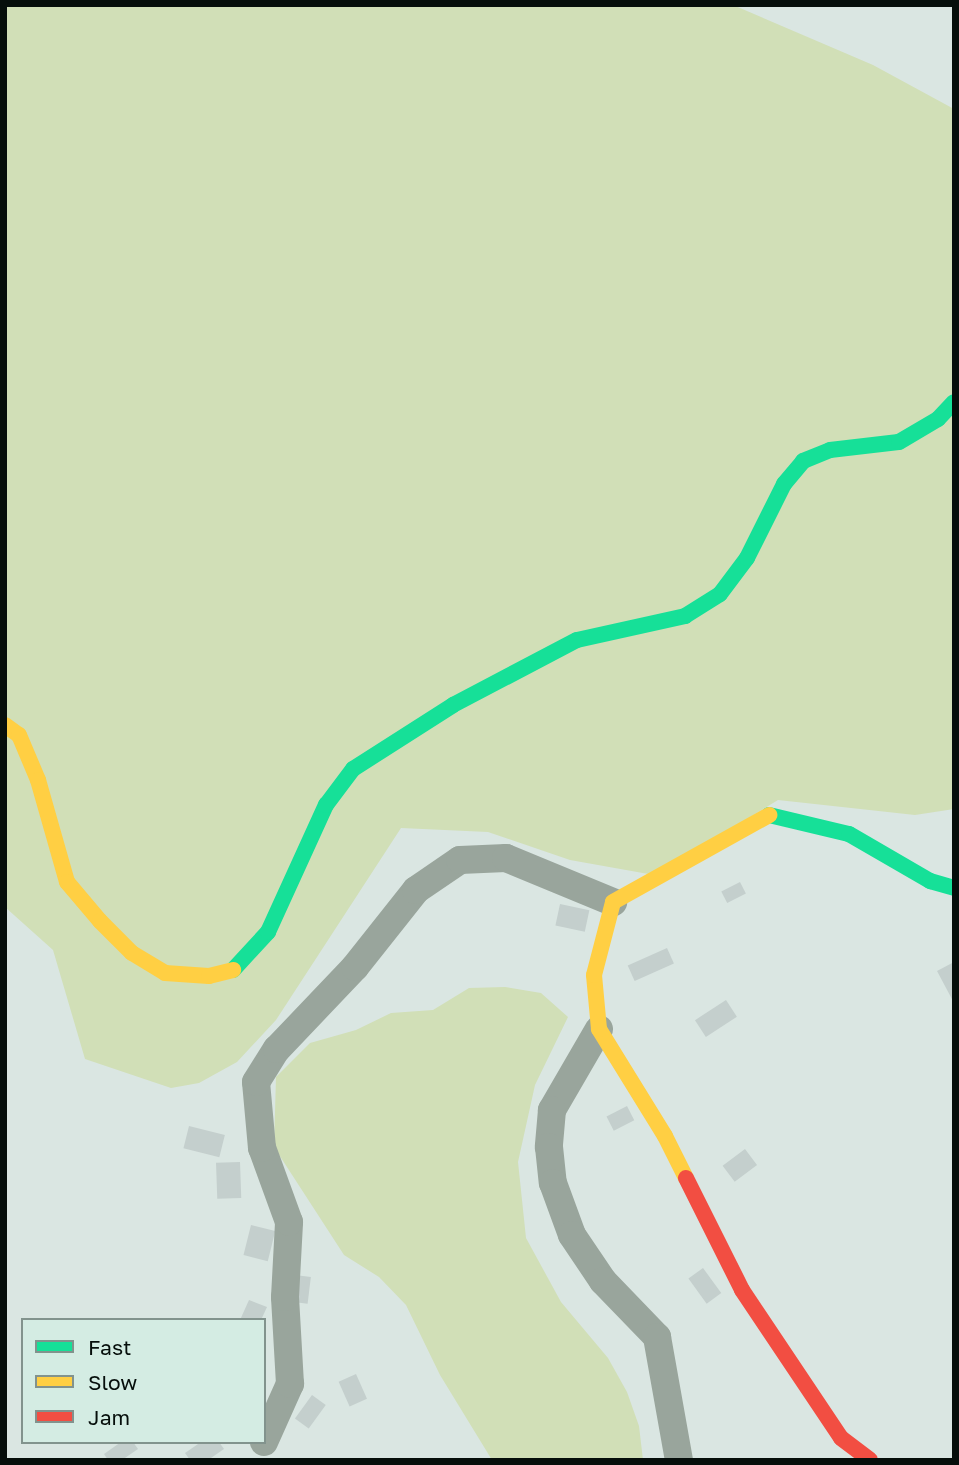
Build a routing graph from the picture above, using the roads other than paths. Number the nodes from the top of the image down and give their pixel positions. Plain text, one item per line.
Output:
1 (954, 402) edge
2 (5, 725) edge
3 (954, 888) edge
4 (613, 902) junction
5 (600, 1029) junction
6 (266, 1438) edge
7 (263, 1444) edge
8 (256, 1460) edge
9 (679, 1460) edge
10 (870, 1460) edge

1 - 2 street
3 - 4 street
4 - 5 street
4 - 6 street
5 - 9 street
5 - 10 street
7 - 8 street

